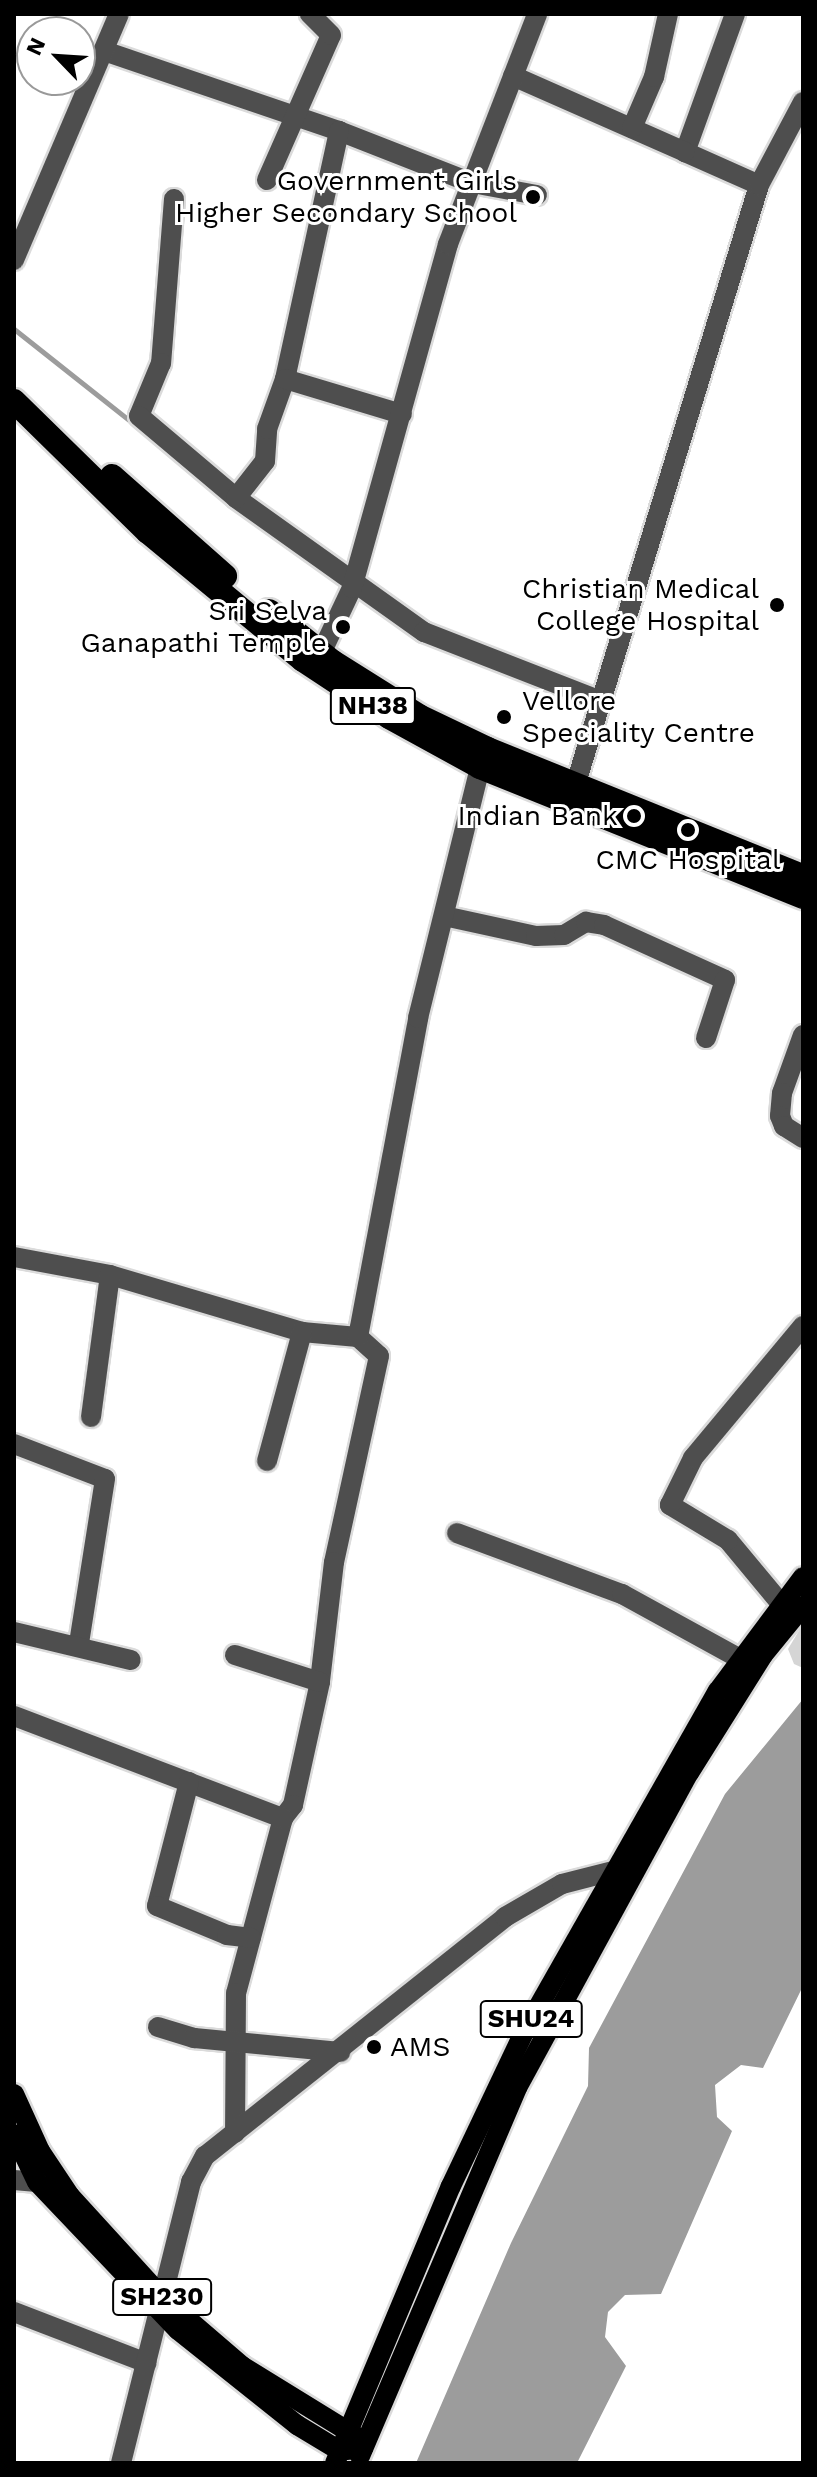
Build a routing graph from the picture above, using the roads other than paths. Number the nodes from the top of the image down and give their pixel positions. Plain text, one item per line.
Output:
1 (119, 14) edge
2 (310, 14) edge
3 (537, 14) edge
4 (668, 14) edge
5 (735, 14) edge
6 (104, 51) junction
7 (513, 76) junction
8 (803, 102) edge
9 (294, 115) junction
10 (632, 128) junction
11 (339, 131) junction
12 (685, 152) junction
13 (267, 180) dead end
14 (472, 183) junction
15 (759, 185) junction
16 (537, 195) dead end
17 (174, 199) dead end
18 (14, 260) edge
19 (285, 379) junction
20 (14, 383) edge
21 (14, 401) edge
22 (402, 414) junction
23 (236, 498) junction
24 (354, 579) junction
25 (318, 660) junction
26 (601, 701) junction
27 (480, 767) junction
28 (576, 783) junction
29 (803, 876) edge
30 (803, 897) edge
31 (444, 916) junction
32 (803, 1035) edge
33 (706, 1038) dead end
34 (803, 1138) edge
35 (14, 1257) edge
36 (110, 1275) junction
37 (803, 1326) edge
38 (302, 1332) junction
39 (358, 1337) junction
40 (91, 1417) dead end
41 (14, 1444) edge
42 (267, 1461) dead end
43 (457, 1533) dead end
44 (803, 1577) edge
45 (803, 1584) edge
46 (795, 1612) edge
47 (14, 1632) edge
48 (79, 1644) junction
49 (235, 1655) dead end
50 (740, 1659) junction
51 (131, 1660) dead end
52 (320, 1682) junction
53 (14, 1716) edge
54 (189, 1782) junction
55 (283, 1818) junction
56 (613, 1871) junction
57 (251, 1938) junction
58 (158, 2027) dead end
59 (234, 2039) junction
60 (340, 2052) junction
61 (14, 2094) edge
62 (235, 2133) junction
63 (14, 2134) edge
64 (14, 2180) edge
65 (37, 2182) junction
66 (162, 2305) junction
67 (14, 2312) edge
68 (147, 2363) junction
69 (349, 2451) edge
70 (121, 2463) edge

1 - 6 street
2 - 9 street
3 - 7 street
4 - 10 street
5 - 12 street
6 - 9 street
6 - 18 street
7 - 10 street
7 - 14 street
8 - 15 street
9 - 11 street
9 - 13 street
10 - 12 street
11 - 14 street
11 - 19 street
12 - 15 street
14 - 16 street
14 - 22 street
15 - 26 street
17 - 23 street
19 - 22 street
19 - 23 street
20 - 25 highway, NH38
21 - 25 highway, NH38
22 - 24 street
23 - 24 street
24 - 25 street
24 - 26 street
25 - 27 highway, NH38
25 - 28 highway, NH38
26 - 28 street
27 - 30 highway, NH38
27 - 31 street
28 - 29 highway, NH38
31 - 33 street
31 - 39 street
32 - 34 street
35 - 36 street
36 - 38 street
36 - 40 street
37 - 46 street
38 - 39 street
38 - 42 street
39 - 52 street
41 - 48 street
43 - 50 street
44 - 46 main road, SHU24
45 - 46 main road
46 - 50 main road, SHU24
46 - 69 main road, SHU24
47 - 48 street
48 - 51 street
49 - 52 street
50 - 56 main road, SHU24
52 - 55 street
53 - 54 street
54 - 55 street
54 - 57 street
55 - 57 street
56 - 60 street
56 - 69 main road, SHU24
57 - 59 street
58 - 59 street
59 - 60 street
59 - 62 street
60 - 62 street
61 - 66 main road, SH230
62 - 66 street
63 - 65 main road, SH230
64 - 65 street
65 - 66 main road, SH230
66 - 68 street
66 - 69 main road, SH230
67 - 68 street
68 - 70 street

